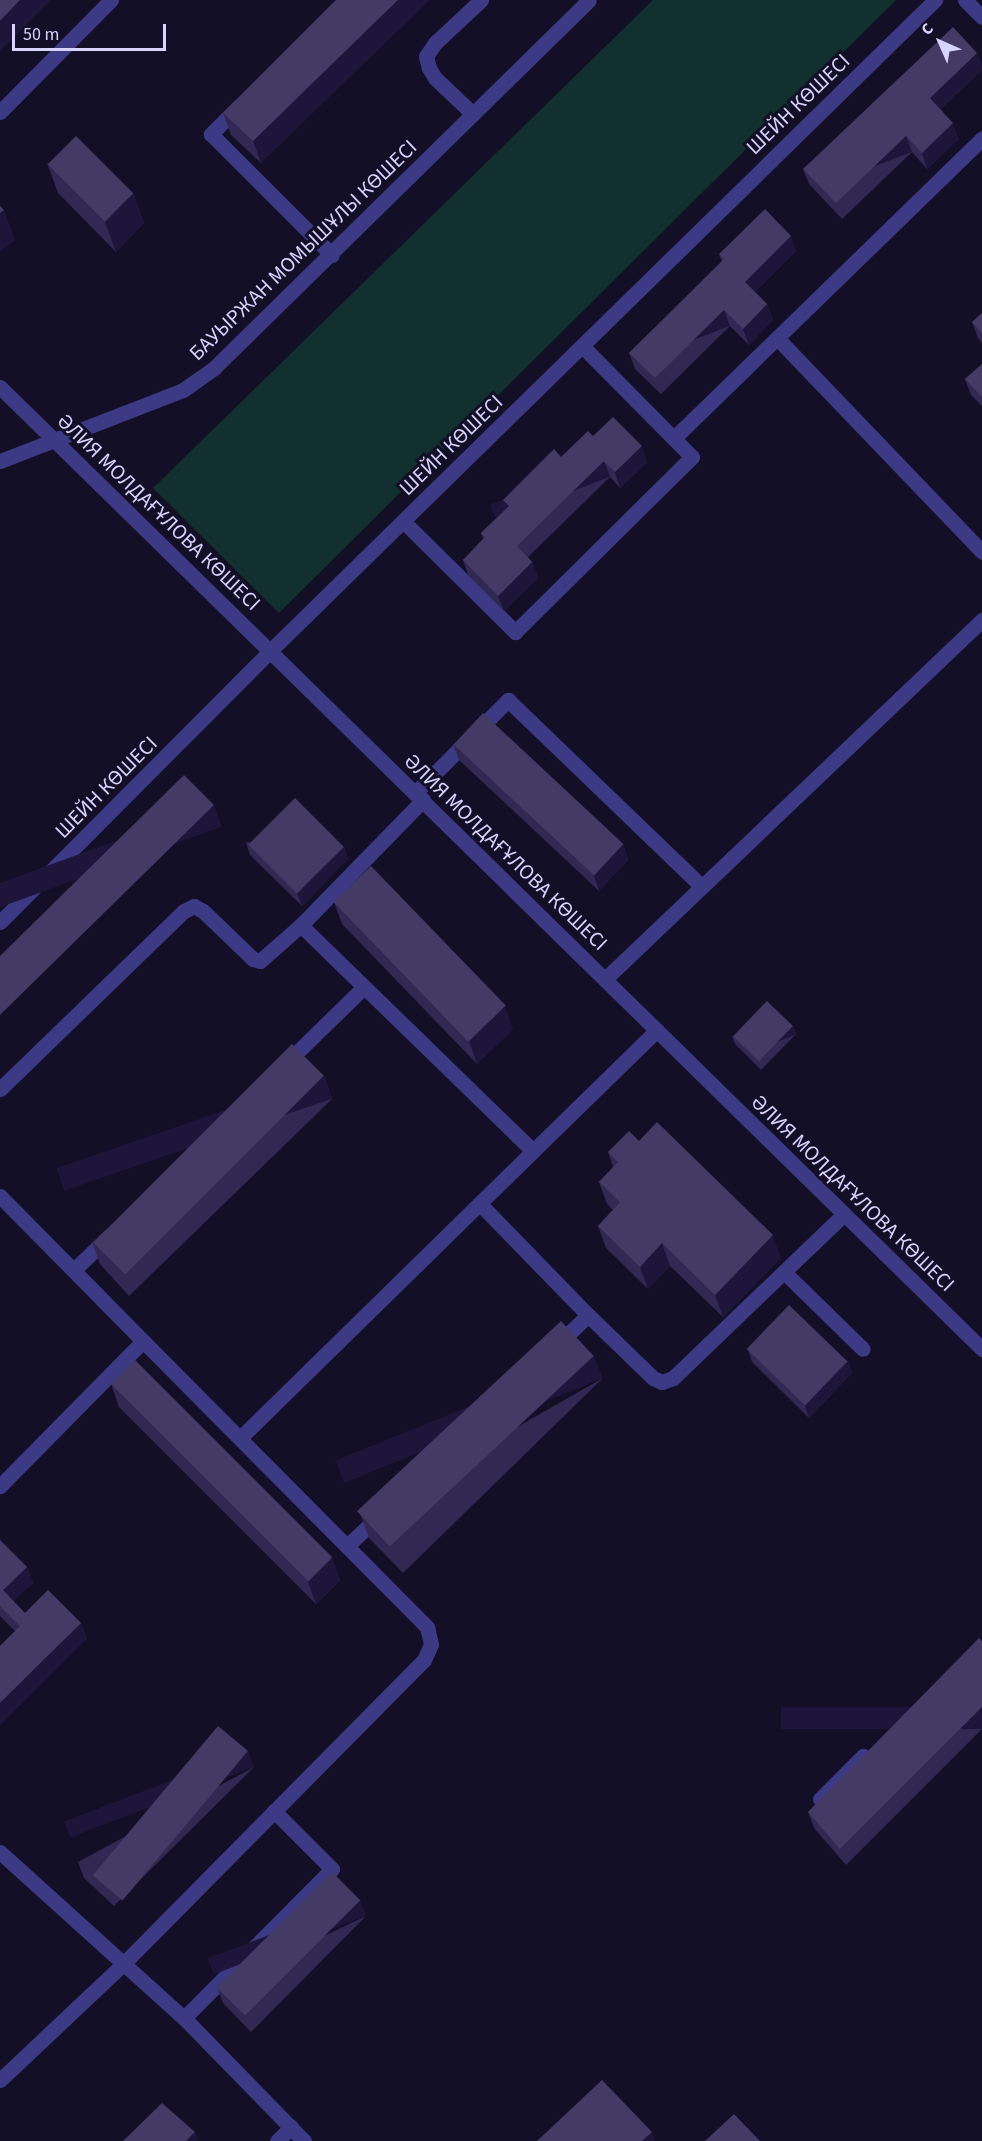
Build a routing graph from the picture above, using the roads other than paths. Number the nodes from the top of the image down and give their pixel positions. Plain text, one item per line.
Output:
1 (111, 0) edge
2 (481, 0) edge
3 (589, 0) edge
4 (935, 0) edge
5 (965, 0) edge
6 (982, 17) edge
7 (253, 92) edge
8 (0, 112) edge
9 (473, 114) junction
10 (982, 138) edge
11 (332, 255) junction
12 (777, 338) junction
13 (582, 346) junction
14 (0, 387) edge
15 (674, 438) junction
16 (56, 441) junction
17 (0, 461) edge
18 (403, 521) junction
19 (982, 552) edge
20 (982, 620) edge
21 (270, 651) junction
22 (419, 796) junction
23 (702, 887) junction
24 (0, 922) edge
25 (301, 925) junction
26 (605, 979) junction
27 (364, 987) junction
28 (657, 1030) junction
29 (270, 1078) edge
30 (0, 1089) edge
31 (533, 1151) junction
32 (0, 1196) edge
33 (480, 1204) junction
34 (844, 1214) junction
35 (117, 1229) edge
36 (74, 1270) junction
37 (784, 1272) junction
38 (588, 1315) junction
39 (144, 1341) junction
40 (863, 1349) dead end
41 (982, 1349) edge
42 (545, 1356) edge
43 (241, 1437) junction
44 (0, 1486) edge
45 (390, 1505) edge
46 (347, 1546) junction
47 (877, 1742) edge
48 (820, 1799) edge
49 (274, 1810) junction
50 (0, 1852) edge
51 (124, 1963) junction
52 (184, 2018) junction
53 (0, 2080) edge
54 (291, 2127) junction
55 (278, 2141) edge
56 (304, 2141) edge

1 - 8 street
2 - 9 street
3 - 9 street, БАУЫРЖАН МОМЫШҰЛЫ КӨШЕСІ
4 - 13 street, ШЕЙН КӨШЕСІ
5 - 6 street
7 - 11 street
9 - 11 street, БАУЫРЖАН МОМЫШҰЛЫ КӨШЕСІ
10 - 12 street
11 - 16 street, БАУЫРЖАН МОМЫШҰЛЫ КӨШЕСІ
12 - 15 street
12 - 19 street
13 - 15 street
13 - 18 street, ШЕЙН КӨШЕСІ
14 - 16 street, ӘЛИЯ МОЛДАҒҰЛОВА КӨШЕСІ
15 - 18 street
16 - 17 street, БАУЫРЖАН МОМЫШҰЛЫ КӨШЕСІ
16 - 21 street, ӘЛИЯ МОЛДАҒҰЛОВА КӨШЕСІ
18 - 21 street, ШЕЙН КӨШЕСІ
20 - 23 street
21 - 22 street, ӘЛИЯ МОЛДАҒҰЛОВА КӨШЕСІ
21 - 24 street, ШЕЙН КӨШЕСІ
22 - 23 street
22 - 25 street
22 - 26 street, ӘЛИЯ МОЛДАҒҰЛОВА КӨШЕСІ
23 - 26 street
25 - 27 street
25 - 30 street
26 - 28 street, ӘЛИЯ МОЛДАҒҰЛОВА КӨШЕСІ
27 - 29 street
27 - 31 street
28 - 31 street
28 - 34 street, ӘЛИЯ МОЛДАҒҰЛОВА КӨШЕСІ
31 - 33 street
32 - 36 street
33 - 38 street
33 - 43 street
34 - 37 street
34 - 41 street, ӘЛИЯ МОЛДАҒҰЛОВА КӨШЕСІ
35 - 36 street
36 - 39 street
37 - 38 street
37 - 40 street
38 - 42 street
39 - 43 street
39 - 44 street
43 - 46 street
45 - 46 street
46 - 49 street
47 - 48 street
49 - 51 street
49 - 52 street
50 - 51 street
51 - 52 street
51 - 53 street
52 - 54 street
54 - 55 street
54 - 56 street

